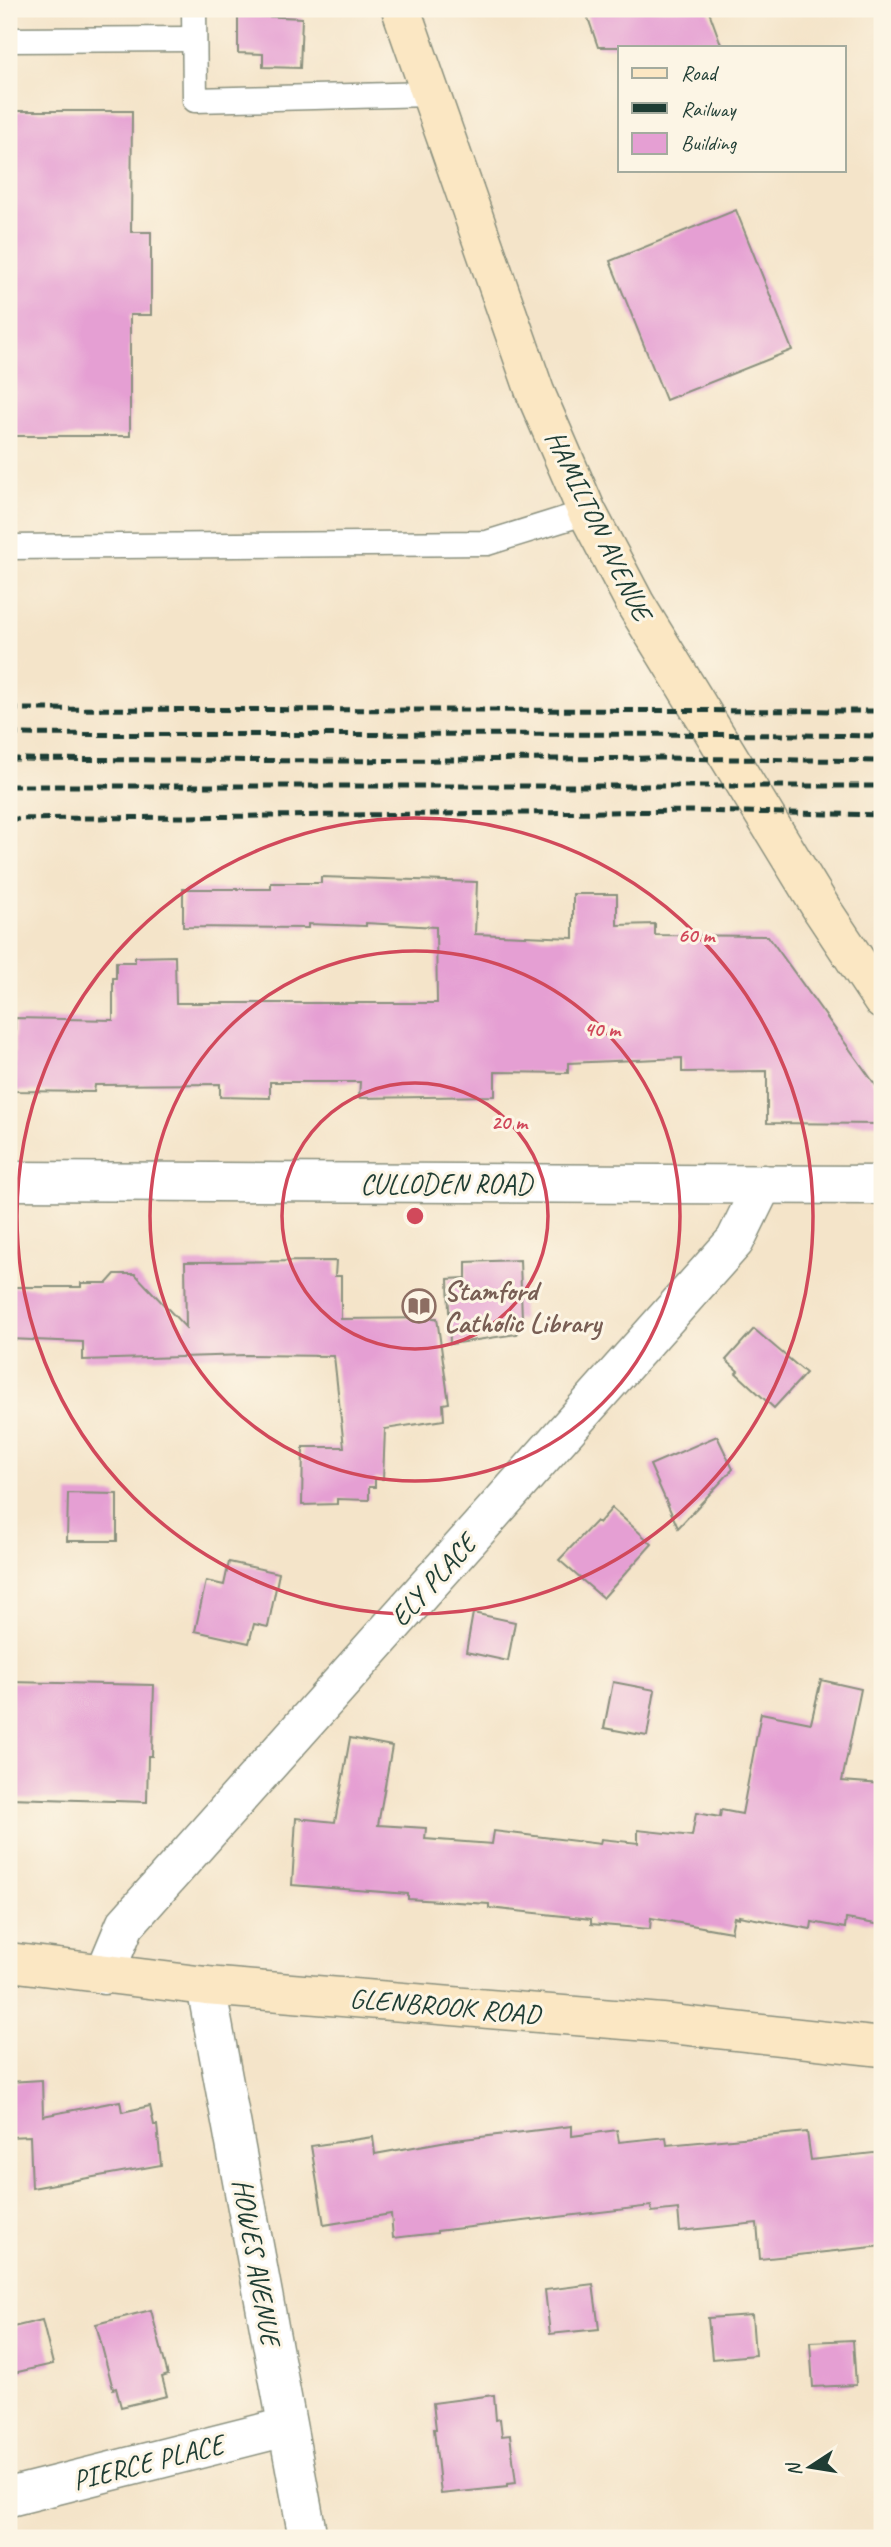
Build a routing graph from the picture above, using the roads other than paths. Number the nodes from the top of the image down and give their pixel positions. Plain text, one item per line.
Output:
1 (194, 9) edge
2 (401, 9) edge
3 (194, 39) junction
4 (9, 40) edge
5 (430, 94) junction
6 (587, 512) junction
7 (9, 547) edge
8 (882, 1000) edge
9 (9, 1181) edge
10 (762, 1184) junction
11 (882, 1185) edge
12 (9, 1962) edge
13 (104, 1975) junction
14 (206, 1986) junction
15 (882, 2047) edge
16 (286, 2427) junction
17 (9, 2497) edge
18 (308, 2538) edge

1 - 3 lane
2 - 5 street, HAMILTON AVENUE
3 - 4 lane
3 - 5 lane
5 - 6 street, HAMILTON AVENUE
6 - 7 lane
6 - 8 street, HAMILTON AVENUE
9 - 10 street, CULLODEN ROAD
10 - 11 street, CULLODEN ROAD
10 - 13 street, ELY PLACE
12 - 13 street, GLENBROOK ROAD
13 - 14 street, GLENBROOK ROAD
14 - 15 street, GLENBROOK ROAD
14 - 16 street, HOWES AVENUE
16 - 17 street, PIERCE PLACE
16 - 18 street, HOWES AVENUE

